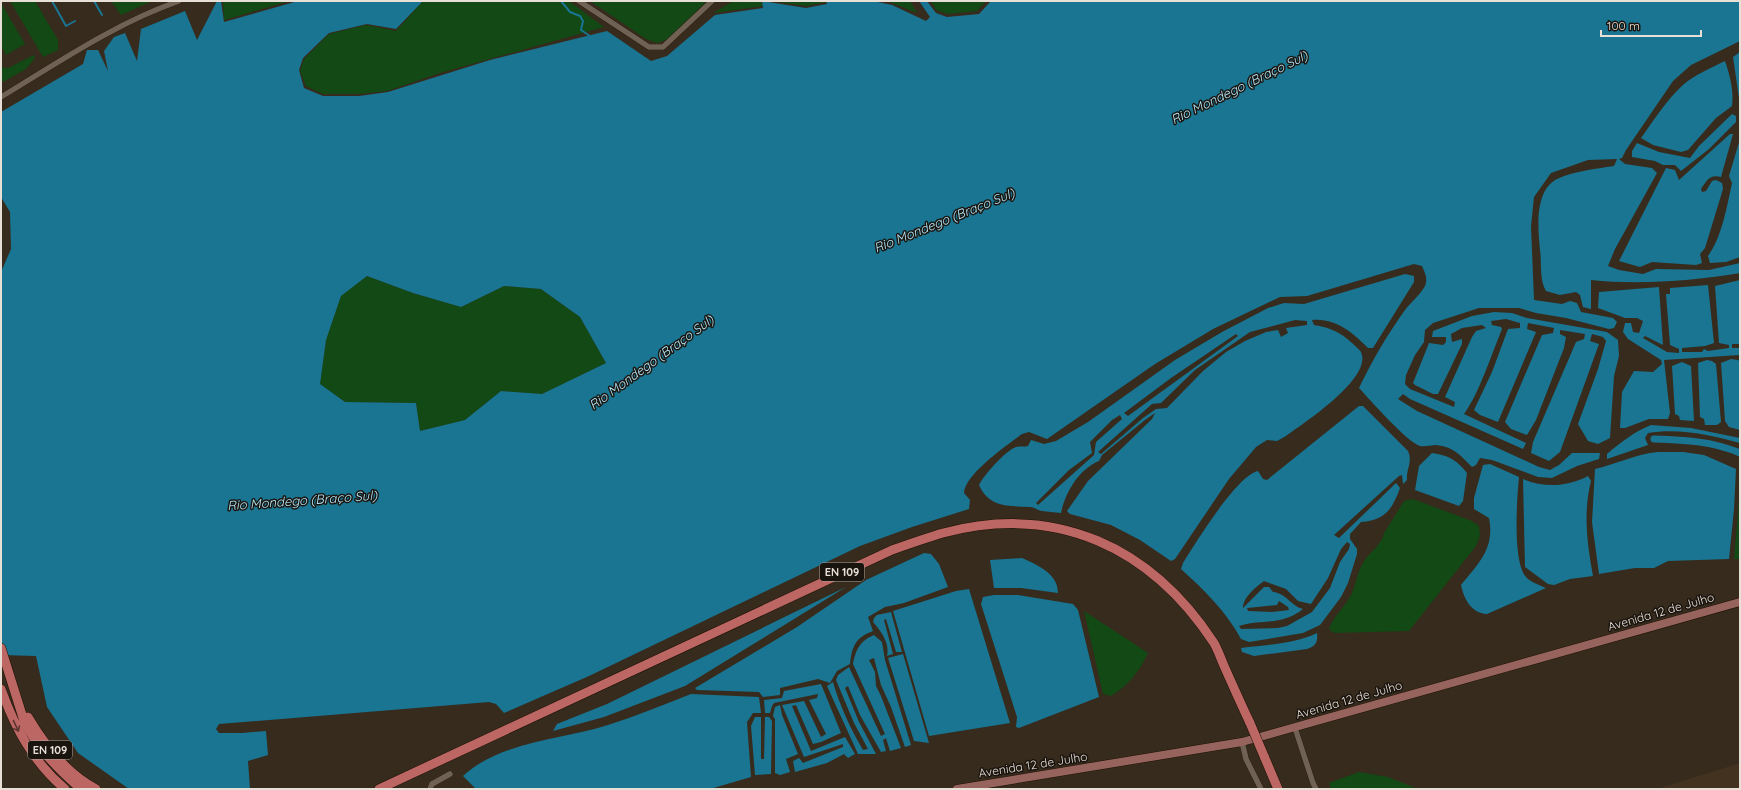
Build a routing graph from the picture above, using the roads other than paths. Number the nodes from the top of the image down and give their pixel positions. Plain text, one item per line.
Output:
1 (179, 1) edge
2 (579, 1) edge
3 (712, 1) edge
4 (1, 98) edge
5 (1740, 602) edge
6 (1, 648) edge
7 (1, 689) edge
8 (16, 699) junction
9 (1295, 728) junction
10 (1242, 742) junction
11 (450, 774) dead end
12 (65, 789) edge
13 (81, 789) edge
14 (96, 789) edge
15 (379, 789) edge
16 (430, 789) edge
17 (957, 789) edge
18 (1261, 789) edge
19 (1278, 789) edge
20 (1316, 789) edge

1 - 4 street
2 - 3 street
5 - 9 main road, Avenida 12 de Julho
6 - 8 main road, EN 109
7 -> 12 main road, EN 109
8 - 13 main road, EN 109
8 - 14 main road, EN 109
9 - 10 main road, Avenida 12 de Julho
9 - 20 street
10 - 17 main road, Avenida 12 de Julho
10 - 18 street
11 - 16 street
15 - 19 main road, EN 109, bridge

